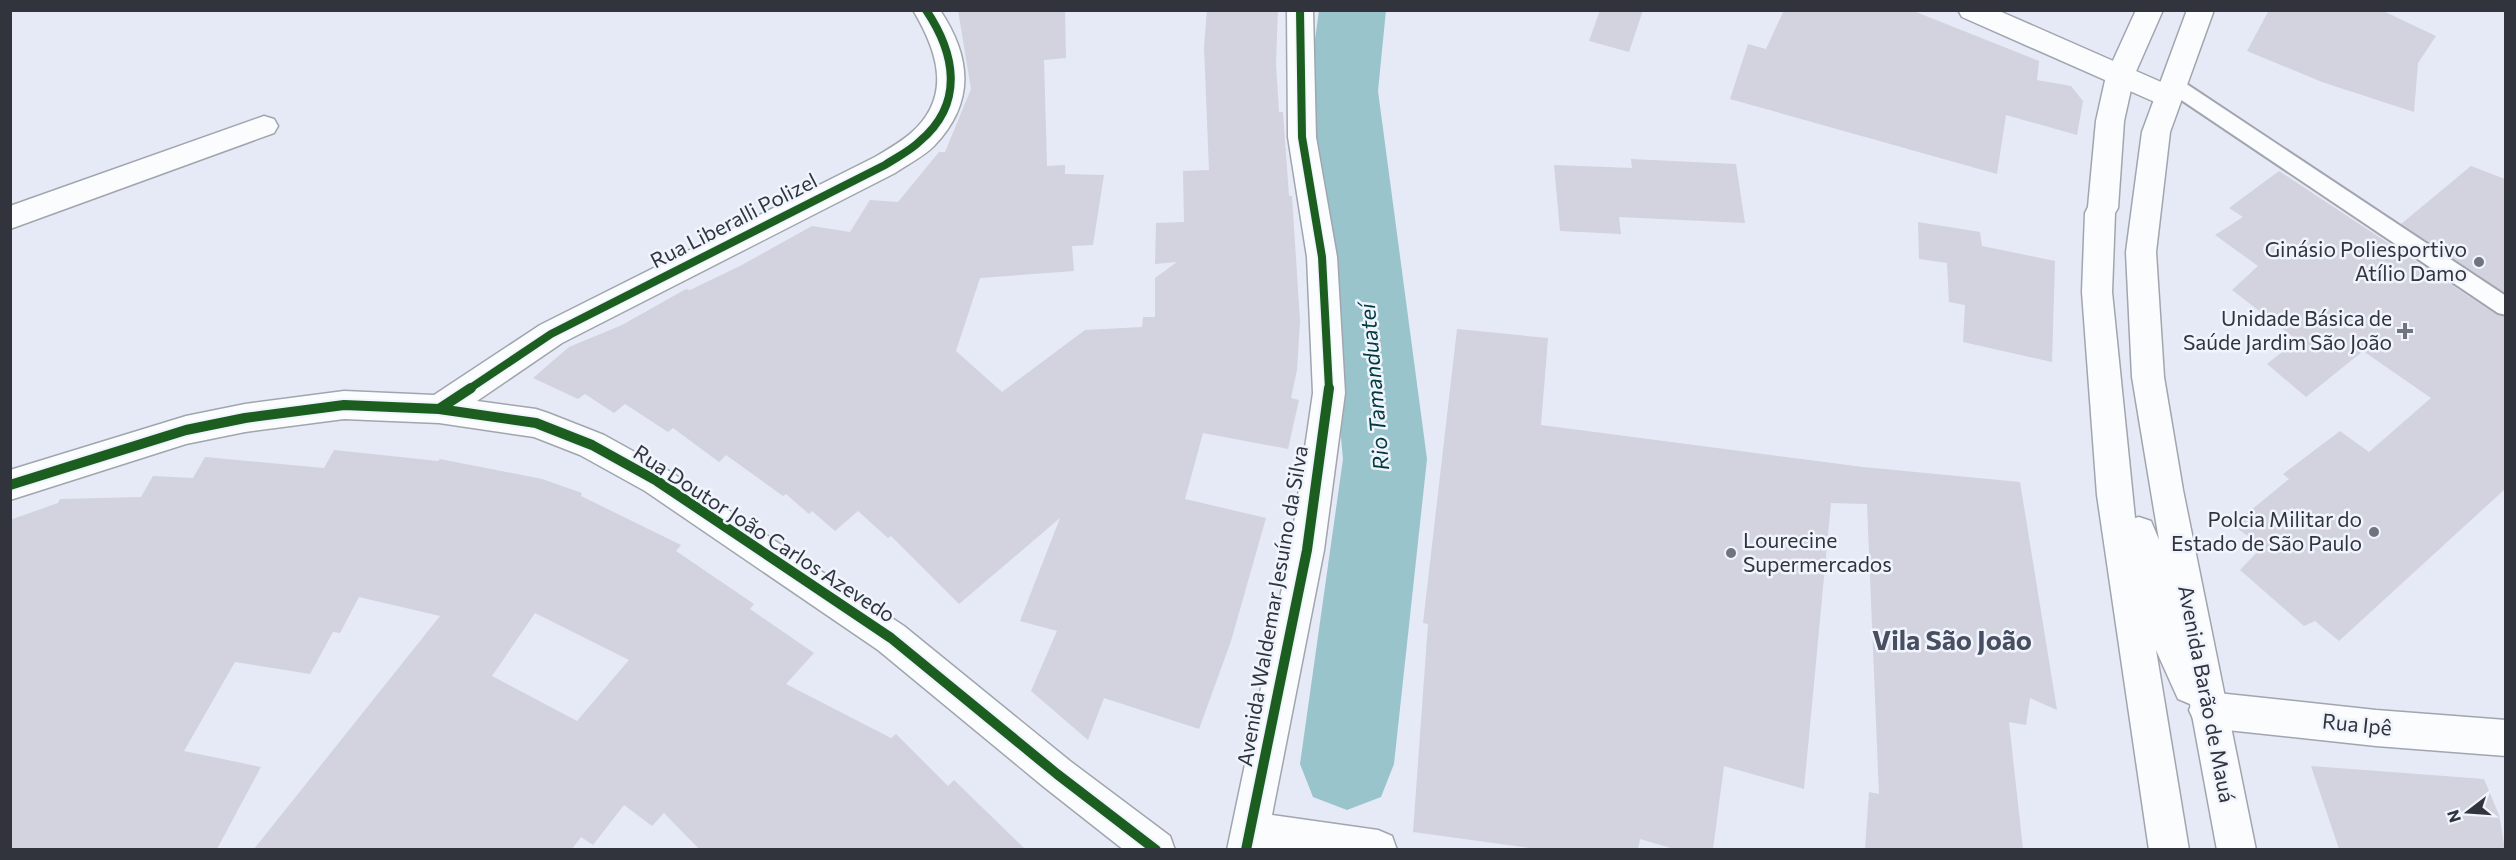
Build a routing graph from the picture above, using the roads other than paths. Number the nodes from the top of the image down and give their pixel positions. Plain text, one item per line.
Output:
1 (926, 10) edge
2 (1300, 10) edge
3 (1971, 10) edge
4 (2150, 10) edge
5 (2201, 10) edge
6 (2120, 76) junction
7 (2170, 90) junction
8 (264, 126) dead end
9 (10, 218) edge
10 (2505, 307) edge
11 (439, 409) junction
12 (10, 485) edge
13 (2114, 495) junction
14 (2208, 710) junction
15 (2505, 738) edge
16 (1248, 840) edge
17 (1156, 849) edge
18 (1378, 849) edge
19 (2169, 849) edge
20 (2237, 849) edge

1 - 11 street, Rua Liberalli Polizel
2 - 16 street, Avenida Waldemar Jesuíno da Silva
3 - 6 street
4 - 6 street
5 - 7 street, Avenida Barão de Mauá
6 - 7 street
6 - 13 street
7 - 10 lane
7 - 14 street, Avenida Barão de Mauá
8 - 9 street
11 - 12 street, Rua Doutor João Carlos Azevedo
11 - 17 street, Rua Doutor João Carlos Azevedo
13 - 14 street
13 - 19 street
14 - 15 street, Rua Ipê
14 - 20 street, Avenida Barão de Mauá
16 - 18 street

